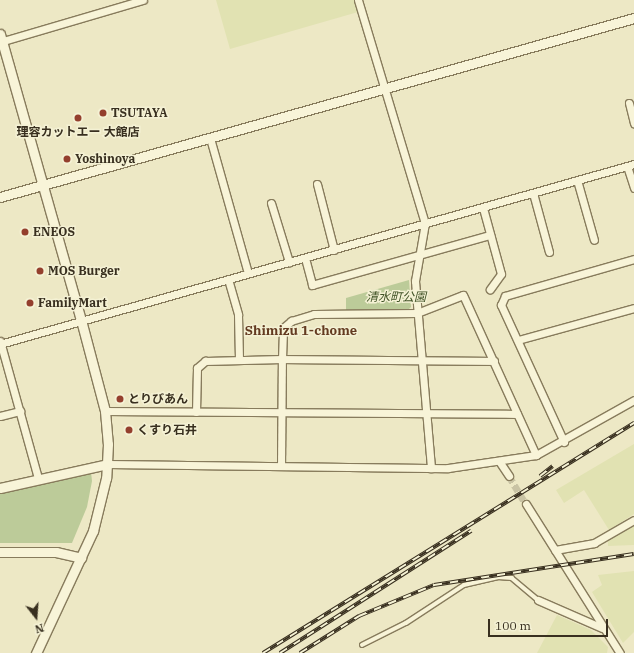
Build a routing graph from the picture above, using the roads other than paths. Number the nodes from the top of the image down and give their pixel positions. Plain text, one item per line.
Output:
1 (143, 0) edge
2 (358, 0) edge
3 (634, 18) edge
4 (1, 39) edge
5 (383, 88) junction
6 (629, 103) dead end
7 (634, 123) edge
8 (210, 138) junction
9 (631, 165) edge
10 (577, 180) junction
11 (317, 184) dead end
12 (43, 185) junction
13 (634, 188) edge
14 (533, 193) junction
15 (0, 197) edge
16 (272, 203) dead end
17 (483, 208) junction
18 (425, 223) junction
19 (490, 235) junction
20 (594, 240) dead end
21 (334, 250) junction
22 (549, 252) dead end
23 (418, 256) junction
24 (305, 258) junction
25 (634, 259) edge
26 (289, 262) junction
27 (248, 273) junction
28 (228, 279) junction
29 (490, 289) dead end
30 (634, 308) edge
31 (417, 313) junction
32 (81, 320) junction
33 (518, 340) junction
34 (0, 343) edge
35 (239, 360) junction
36 (282, 360) junction
37 (494, 361) junction
38 (421, 362) junction
39 (634, 400) edge
40 (20, 411) junction
41 (105, 411) junction
42 (196, 412) junction
43 (281, 414) junction
44 (426, 414) junction
45 (517, 414) junction
46 (0, 416) edge
47 (564, 442) junction
48 (536, 455) junction
49 (499, 461) junction
50 (108, 464) junction
51 (281, 466) junction
52 (430, 468) junction
53 (509, 476) tunnel mouth
54 (38, 478) junction
55 (0, 488) edge
56 (526, 504) tunnel mouth
57 (634, 520) edge
58 (555, 550) junction
59 (0, 552) edge
60 (81, 558) junction
61 (538, 600) joint
62 (602, 628) junction
63 (362, 645) dead end
64 (619, 652) edge
65 (36, 653) edge

1 - 4 street
2 - 5 street
3 - 5 street
4 - 12 street
5 - 8 street
5 - 18 street
6 - 7 street
8 - 12 street
8 - 27 street
9 - 10 street
9 - 13 street
10 - 14 street
10 - 20 street
11 - 21 street
12 - 15 street
12 - 32 street
14 - 17 street
14 - 22 street
16 - 26 street
17 - 18 street
17 - 19 street
18 - 21 street
18 - 23 street
19 - 23 street
19 - 29 street
21 - 24 street
23 - 24 street
23 - 31 street
24 - 26 street
25 - 33 street
26 - 27 street
27 - 28 street
28 - 32 street
28 - 35 street
30 - 33 street
31 - 36 street
31 - 37 street
31 - 38 street
32 - 34 street
32 - 41 street
33 - 47 street
34 - 40 street
35 - 36 street
35 - 42 street
36 - 38 street
36 - 43 street
37 - 38 street
37 - 45 street
38 - 44 street
39 - 47 street
40 - 46 street
40 - 54 street
41 - 42 street
41 - 50 street
42 - 43 street
43 - 44 street
43 - 51 street
44 - 45 street
44 - 52 street
45 - 48 street
47 - 48 street
48 - 49 street
49 - 52 street
49 - 53 street
50 - 51 street
50 - 54 street
50 - 60 street
51 - 52 street
54 - 55 street
56 - 58 street
57 - 58 street
58 - 62 street
59 - 60 street
60 - 65 street
61 - 62 street
61 - 63 lane
62 - 64 street

